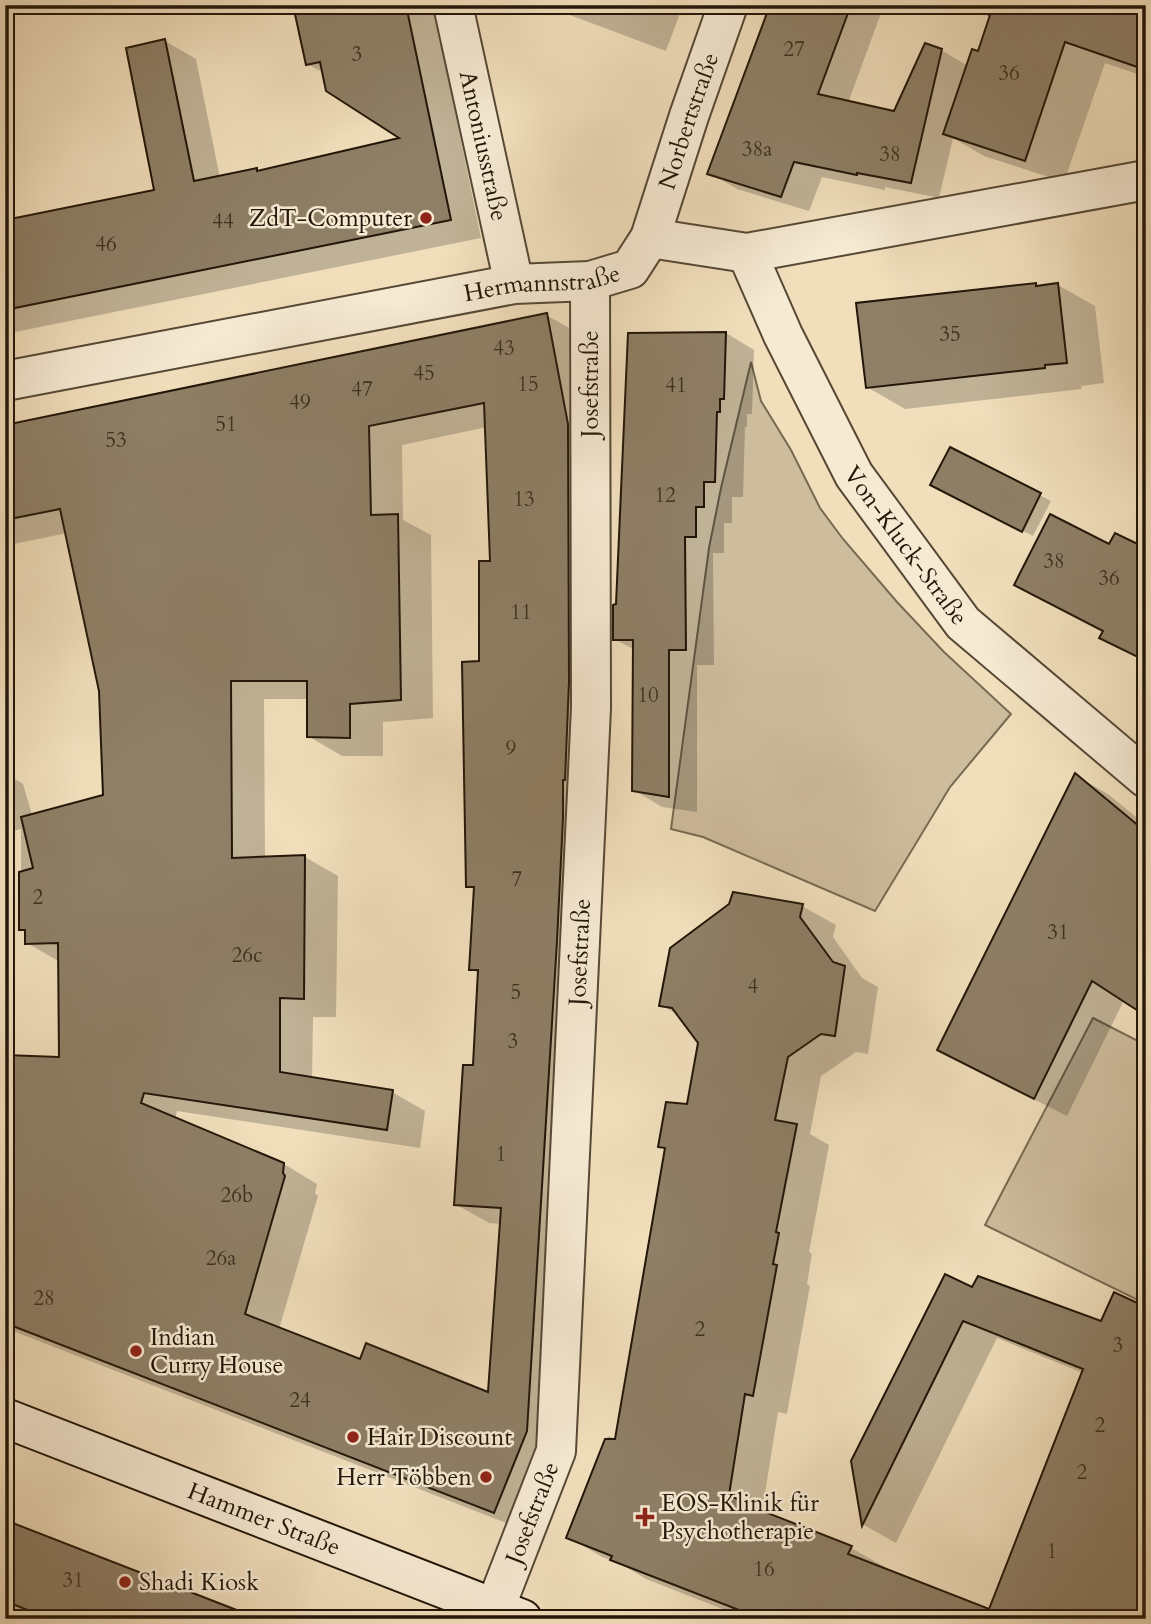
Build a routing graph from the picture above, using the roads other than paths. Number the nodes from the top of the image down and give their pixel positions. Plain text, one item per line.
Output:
1 (453, 5) edge
2 (728, 5) edge
3 (1146, 180) edge
4 (650, 237) junction
5 (747, 253) junction
6 (590, 281) junction
7 (514, 284) junction
8 (5, 381) edge
9 (1146, 778) edge
10 (5, 1418) edge
11 (508, 1614) edge

1 - 7 street, Antoniusstraße
2 - 4 street, Norbertstraße
3 - 5 street
4 - 5 street
4 - 6 street, Hermannstraße
5 - 9 street, Von-Kluck-Straße
6 - 7 street, Hermannstraße
6 - 11 street, Josefstraße
7 - 8 street, Hermannstraße
10 - 11 street, Hammer Straße

